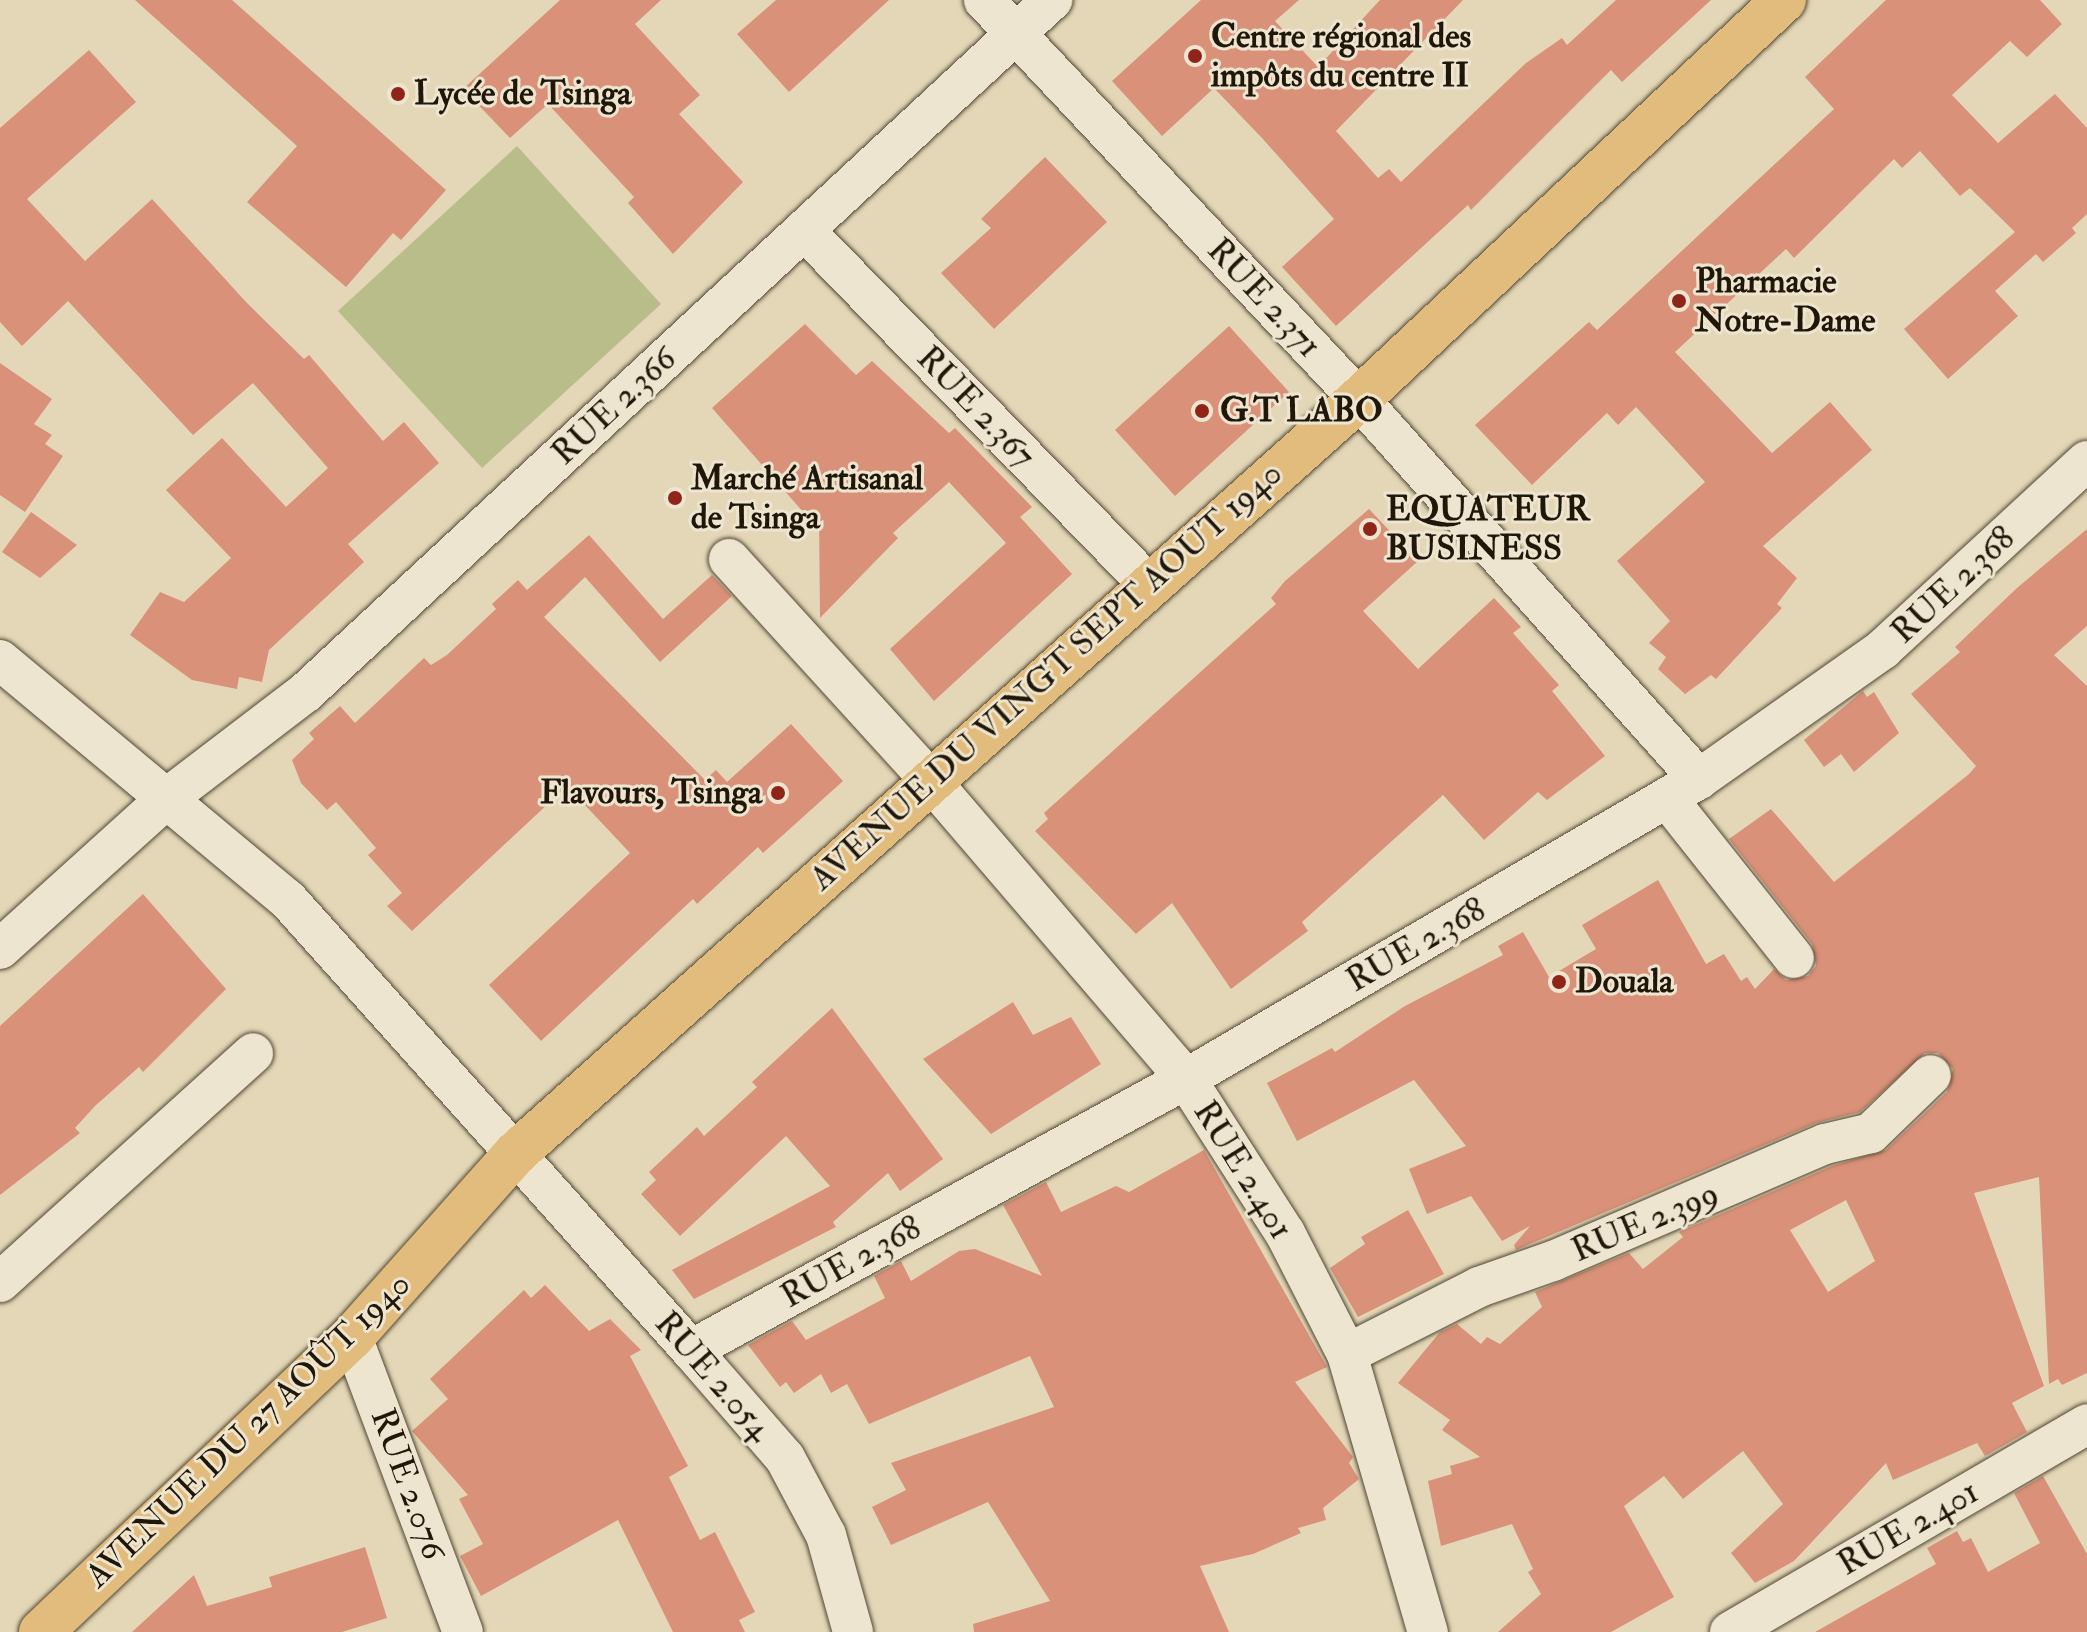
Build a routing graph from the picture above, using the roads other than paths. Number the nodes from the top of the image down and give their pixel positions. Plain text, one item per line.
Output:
1 (984, 0) edge
2 (1052, 0) edge
3 (1784, 0) edge
4 (1016, 33) junction
5 (804, 230) junction
6 (1359, 399) junction
7 (2087, 461) edge
8 (729, 559) dead end
9 (1149, 585) junction
10 (0, 660) edge
11 (929, 779) junction
12 (1683, 789) junction
13 (166, 799) junction
14 (0, 949) edge
15 (1794, 958) dead end
16 (253, 1053) dead end
17 (1931, 1075) dead end
18 (1186, 1079) junction
19 (516, 1153) junction
20 (0, 1282) edge
21 (352, 1337) junction
22 (691, 1350) junction
23 (1347, 1354) junction
24 (2087, 1424) edge
25 (41, 1632) edge
26 (463, 1632) edge
27 (853, 1632) edge
28 (1428, 1632) edge
29 (1730, 1632) edge

1 - 4 street, RUE 2.371
2 - 4 street, RUE 2.366
3 - 6 main road, AVENUE DU VINGT SEPT AOUT 1940
4 - 5 street, RUE 2.366
4 - 6 street, RUE 2.371
5 - 9 street, RUE 2.367
5 - 13 street, RUE 2.366
6 - 9 main road, AVENUE DU VINGT SEPT AOUT 1940
6 - 12 street, RUE 2.371
7 - 12 street, RUE 2.368
8 - 11 street, RUE 2.401
9 - 11 main road, AVENUE DU VINGT SEPT AOUT 1940
10 - 13 street, RUE 2.054
11 - 18 street, RUE 2.401
11 - 19 main road, AVENUE DU VINGT SEPT AOUT 1940
12 - 15 street, RUE 2.371
12 - 18 street, RUE 2.368
13 - 14 street, RUE 2.366
13 - 19 street, RUE 2.054
16 - 20 street
17 - 23 street, RUE 2.399
18 - 22 street, RUE 2.368
18 - 23 street, RUE 2.401
19 - 21 main road, AVENUE DU 27 AOÛT 1940
19 - 22 street, RUE 2.054
21 - 25 main road, AVENUE DU 27 AOÛT 1940
21 - 26 street, RUE 2.076
22 - 27 street, RUE 2.054
23 - 28 street, RUE 2.401
24 - 29 street, RUE 2.401

